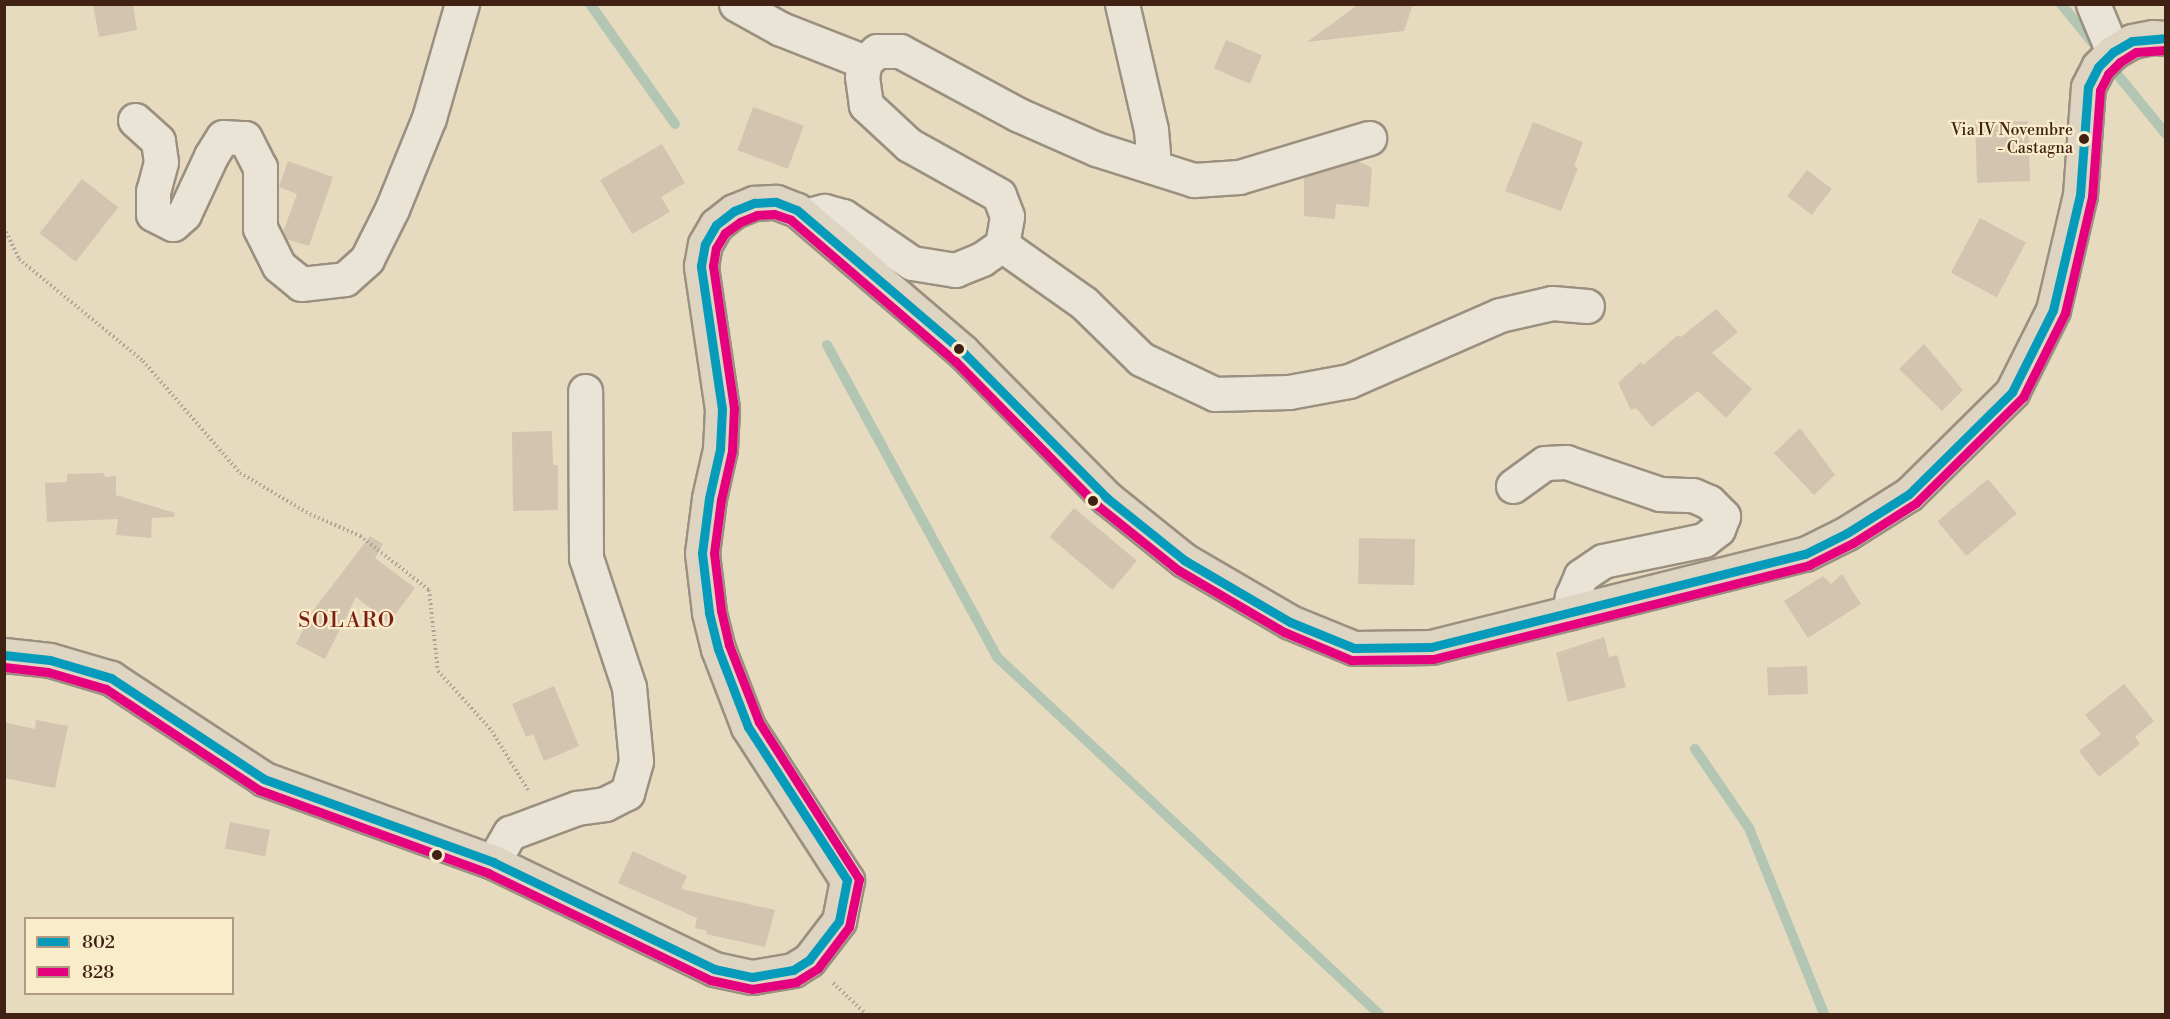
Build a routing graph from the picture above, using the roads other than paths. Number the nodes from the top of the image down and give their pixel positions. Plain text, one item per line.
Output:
1 (462, 4) edge
2 (736, 4) edge
3 (1122, 4) edge
4 (2093, 4) edge
5 (2166, 38) edge
6 (2113, 52) junction
7 (865, 62) junction
8 (135, 120) dead end
9 (1369, 138) dead end
10 (1150, 164) junction
11 (805, 216) junction
12 (1002, 245) junction
13 (1587, 306) dead end
14 (585, 391) dead end
15 (1513, 486) dead end
16 (1569, 613) junction
17 (4, 655) edge
18 (493, 862) junction

1 - 8 street
2 - 7 street
3 - 10 street
4 - 6 street
5 - 6 main road
6 - 16 main road
7 - 10 street
7 - 12 street
9 - 10 street
11 - 12 street
11 - 16 main road
11 - 18 main road
12 - 13 street
14 - 18 street
15 - 16 street
17 - 18 main road

